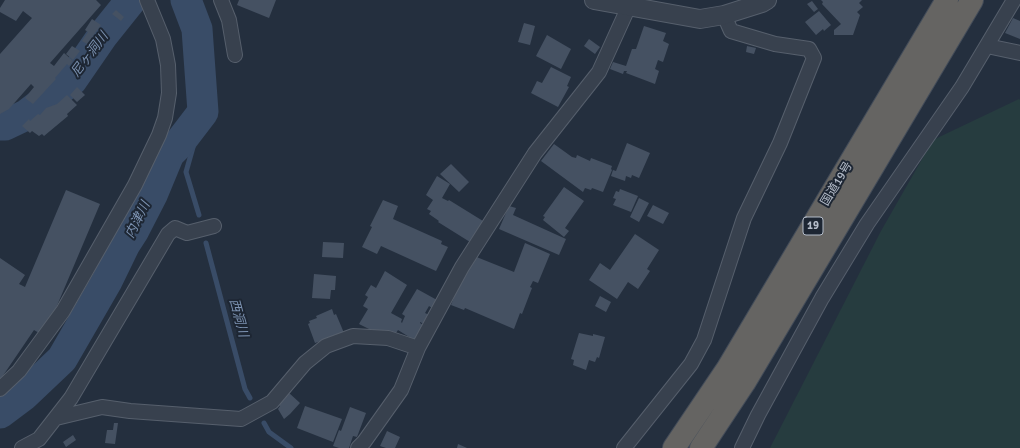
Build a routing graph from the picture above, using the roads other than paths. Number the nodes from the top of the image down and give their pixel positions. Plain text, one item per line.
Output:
1 (147, 0) edge
2 (221, 0) edge
3 (594, 0) edge
4 (767, 0) edge
5 (947, 0) edge
6 (972, 0) edge
7 (1014, 0) edge
8 (631, 3) edge
9 (724, 15) junction
10 (987, 46) junction
11 (1020, 53) edge
12 (235, 55) dead end
13 (214, 226) dead end
14 (802, 285) junction
15 (822, 298) junction
16 (418, 348) junction
17 (0, 389) edge
18 (56, 418) junction
19 (22, 448) edge
20 (358, 448) edge
21 (625, 448) edge
22 (674, 448) edge
23 (701, 448) edge
24 (742, 448) edge

1 - 17 street
2 - 12 street
3 - 8 street
4 - 9 street
5 - 22 highway, 国道19号 / 19
6 - 14 highway, 国道19号 / 19
7 - 10 street
8 - 9 street
8 - 16 street
9 - 21 street
10 - 11 street
10 - 15 street
13 - 18 street
14 - 15 street
14 - 23 highway, 国道19号 / 19
15 - 24 street
16 - 18 street
16 - 20 street
18 - 19 street

